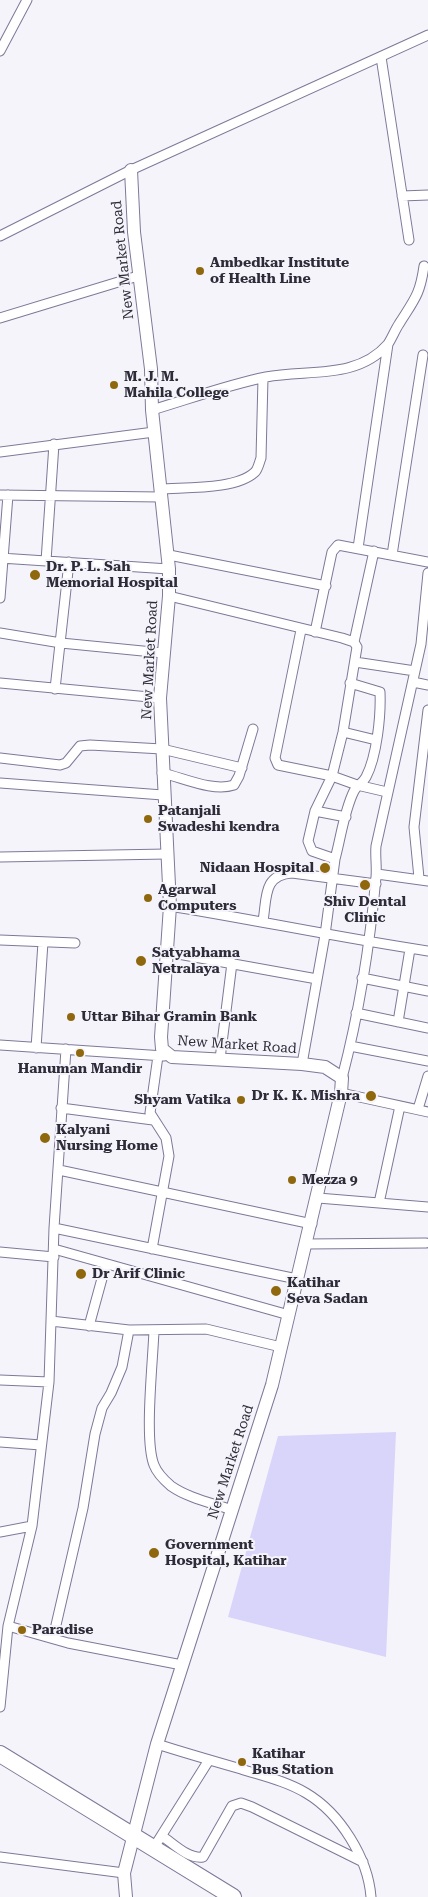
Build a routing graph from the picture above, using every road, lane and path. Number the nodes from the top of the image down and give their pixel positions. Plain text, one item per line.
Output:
1 (27, 0) edge
2 (428, 35) edge
3 (0, 51) edge
4 (381, 58) junction
5 (130, 170) junction
6 (428, 195) edge
7 (402, 196) junction
8 (0, 236) edge
9 (409, 240) dead end
10 (424, 266) dead end
11 (138, 276) junction
12 (0, 318) edge
13 (388, 344) junction
14 (423, 355) dead end
15 (263, 378) junction
16 (152, 410) junction
17 (154, 432) junction
18 (54, 444) junction
19 (0, 452) edge
20 (161, 493) junction
21 (4, 495) edge
22 (50, 497) junction
23 (358, 548) junction
24 (374, 551) junction
25 (169, 554) junction
26 (392, 555) junction
27 (2, 558) edge
28 (46, 561) junction
29 (69, 562) junction
30 (428, 562) edge
31 (170, 569) junction
32 (428, 573) edge
33 (326, 586) junction
34 (169, 596) junction
35 (0, 598) edge
36 (301, 630) junction
37 (315, 632) junction
38 (0, 633) edge
39 (354, 642) junction
40 (61, 643) junction
41 (164, 653) junction
42 (355, 662) junction
43 (415, 671) junction
44 (413, 682) junction
45 (0, 683) edge
46 (350, 683) junction
47 (428, 685) edge
48 (55, 689) junction
49 (160, 698) junction
50 (428, 710) edge
51 (253, 729) dead end
52 (343, 732) junction
53 (376, 740) junction
54 (162, 749) junction
55 (0, 758) edge
56 (242, 768) junction
57 (162, 772) junction
58 (332, 776) junction
59 (0, 783) edge
60 (357, 785) junction
61 (387, 792) junction
62 (164, 795) junction
63 (315, 811) junction
64 (346, 816) junction
65 (167, 854) junction
66 (0, 857) edge
67 (335, 859) junction
68 (377, 874) junction
69 (334, 878) junction
70 (423, 880) edge
71 (376, 884) junction
72 (170, 906) junction
73 (263, 921) junction
74 (325, 935) junction
75 (0, 940) edge
76 (43, 942) junction
77 (368, 942) junction
78 (75, 943) dead end
79 (410, 948) junction
80 (428, 951) edge
81 (167, 952) junction
82 (232, 963) junction
83 (362, 978) junction
84 (317, 979) junction
85 (406, 986) junction
86 (428, 991) edge
87 (356, 1013) junction
88 (398, 1022) junction
89 (428, 1028) edge
90 (0, 1046) edge
91 (350, 1046) junction
92 (36, 1048) junction
93 (66, 1050) junction
94 (158, 1056) junction
95 (172, 1057) junction
96 (220, 1059) junction
97 (428, 1061) edge
98 (302, 1064) junction
99 (428, 1076) edge
100 (342, 1078) junction
101 (341, 1093) junction
102 (400, 1106) junction
103 (61, 1108) junction
104 (418, 1109) junction
105 (428, 1112) edge
106 (153, 1120) junction
107 (59, 1170) junction
108 (163, 1192) junction
109 (318, 1198) junction
110 (379, 1202) junction
111 (428, 1207) edge
112 (312, 1224) junction
113 (54, 1228) junction
114 (426, 1242) dead end
115 (306, 1244) junction
116 (152, 1249) junction
117 (0, 1252) edge
118 (54, 1253) junction
119 (106, 1264) junction
120 (297, 1279) junction
121 (288, 1315) junction
122 (51, 1321) junction
123 (89, 1326) junction
124 (129, 1330) junction
125 (154, 1330) junction
126 (281, 1347) junction
127 (0, 1380) edge
128 (49, 1382) junction
129 (0, 1442) edge
130 (41, 1445) junction
131 (232, 1510) junction
132 (32, 1526) junction
133 (0, 1532) edge
134 (5, 1630) edge
135 (53, 1638) junction
136 (182, 1665) junction
137 (0, 1707) edge
138 (157, 1744) junction
139 (0, 1754) edge
140 (210, 1760) junction
141 (134, 1836) junction
142 (158, 1842) junction
143 (0, 1856) edge
144 (363, 1862) junction
145 (124, 1873) junction
146 (126, 1897) edge
147 (234, 1897) edge
148 (371, 1897) edge

1 - 3 street
2 - 4 street
4 - 5 street
4 - 7 street
5 - 8 street
5 - 11 street, New Market Road
6 - 7 street
7 - 9 street
10 - 13 street
11 - 12 street
11 - 16 street, New Market Road
13 - 15 street
13 - 23 street
14 - 26 street
15 - 16 street
15 - 20 street
16 - 17 street, New Market Road
17 - 18 street
17 - 20 street, New Market Road
18 - 19 street
18 - 22 street
20 - 22 street
20 - 25 street, New Market Road
21 - 22 street
21 - 27 street
22 - 28 street
23 - 24 street
23 - 33 street
24 - 26 street
24 - 39 street
25 - 31 street, New Market Road
25 - 33 street
26 - 30 street
27 - 28 street
27 - 35 street
28 - 29 street
29 - 31 street
29 - 40 street
31 - 34 street, New Market Road
32 - 43 street
33 - 37 street
34 - 36 street
34 - 41 street, New Market Road
36 - 37 street
36 - 58 street
37 - 39 street
38 - 40 street
39 - 42 street
40 - 41 street
40 - 48 street
41 - 49 street, New Market Road
42 - 43 street
42 - 46 street
43 - 44 street
44 - 47 street
44 - 61 street
45 - 48 street
46 - 52 street
46 - 53 street
48 - 49 street
49 - 54 street, New Market Road
50 - 70 street
51 - 56 street
52 - 53 street
52 - 58 street
53 - 60 street
54 - 55 street
54 - 56 street
54 - 57 street, New Market Road
56 - 57 street
57 - 62 street, New Market Road
58 - 60 street
58 - 63 street
59 - 62 street
60 - 61 street
60 - 64 street
61 - 68 street
62 - 65 street, New Market Road
63 - 64 street
63 - 67 street
64 - 67 street
65 - 66 street
65 - 72 street, New Market Road
67 - 69 street
68 - 70 street
68 - 71 street
69 - 71 street
69 - 73 street
69 - 74 street
71 - 77 street
72 - 73 street
72 - 81 street, New Market Road
73 - 74 street
74 - 77 street
74 - 84 street
75 - 76 street
76 - 78 street
76 - 92 street
77 - 79 street
77 - 83 street
79 - 80 street
79 - 85 street
81 - 82 street
81 - 95 street, New Market Road
82 - 84 street
82 - 96 street
83 - 85 street
83 - 87 street
84 - 98 street
85 - 86 street
85 - 88 street
87 - 88 street
87 - 91 street
88 - 89 street
90 - 92 street
91 - 97 street
91 - 100 street
92 - 93 street
93 - 94 street
93 - 103 street
94 - 95 street
94 - 106 street
95 - 96 street, New Market Road
96 - 98 street, New Market Road
98 - 100 street, New Market Road
99 - 104 street
100 - 101 street, New Market Road
101 - 102 street
101 - 109 street, New Market Road
102 - 104 street
102 - 110 street
103 - 106 street
103 - 107 street
104 - 105 street
106 - 108 street
107 - 108 street
107 - 113 street
108 - 112 street
108 - 116 street
109 - 110 street
109 - 112 street, New Market Road
110 - 111 street
112 - 115 street, New Market Road
113 - 116 street
113 - 118 street
114 - 115 street
115 - 120 street, New Market Road
116 - 120 street
117 - 118 street
118 - 119 street
118 - 122 street
119 - 121 street
119 - 123 street
120 - 121 street, New Market Road
121 - 126 street, New Market Road
122 - 123 street
122 - 128 street
123 - 124 street
124 - 125 street
124 - 135 street
125 - 126 street
125 - 131 street
126 - 131 street, New Market Road
127 - 128 street
128 - 130 street
129 - 130 street
130 - 132 street
131 - 136 street, New Market Road
132 - 133 street
132 - 134 street
134 - 135 street
134 - 137 street
135 - 136 street
136 - 138 street, New Market Road
138 - 140 street
138 - 141 street, New Market Road
139 - 141 highway
140 - 142 street
140 - 144 street
141 - 142 highway
141 - 145 street, New Market Road
142 - 144 street
142 - 147 highway
143 - 145 street
144 - 148 street
145 - 146 street, New Market Road

